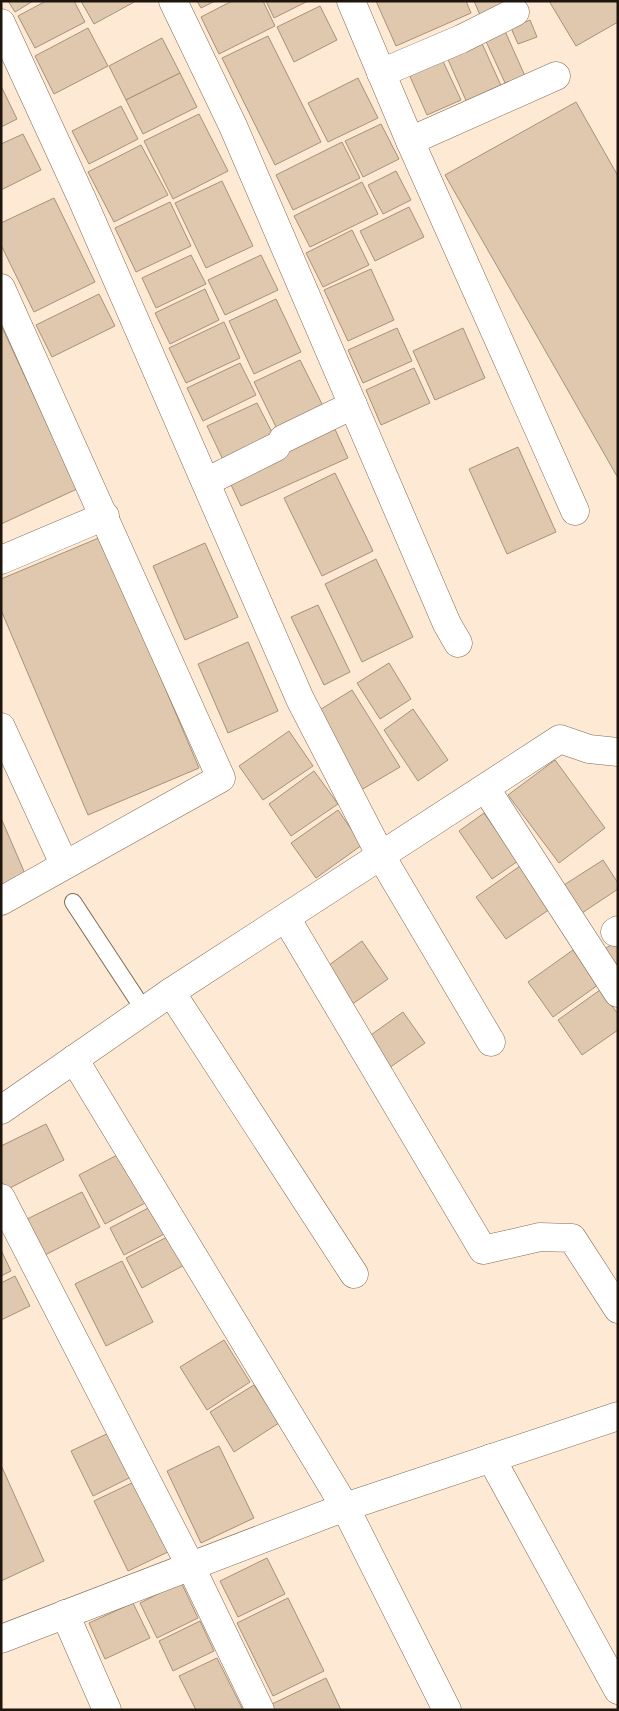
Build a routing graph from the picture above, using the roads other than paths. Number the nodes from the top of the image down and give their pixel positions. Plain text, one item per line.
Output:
1 (173, 1) edge
2 (351, 1) edge
3 (515, 12) dead end
4 (1, 23) edge
5 (382, 73) junction
6 (556, 76) dead end
7 (410, 141) junction
8 (1, 288) edge
9 (353, 404) junction
10 (206, 482) junction
11 (575, 511) dead end
12 (105, 516) junction
13 (1, 560) edge
14 (458, 643) dead end
15 (1, 727) edge
16 (618, 752) edge
17 (486, 789) junction
18 (381, 856) junction
19 (64, 864) junction
20 (1, 901) edge
21 (73, 902) dead end
22 (286, 918) junction
23 (171, 992) junction
24 (618, 992) edge
25 (144, 1010) junction
26 (491, 1042) dead end
27 (74, 1059) junction
28 (1, 1110) edge
29 (1, 1198) edge
30 (354, 1274) dead end
31 (618, 1309) edge
32 (618, 1416) edge
33 (490, 1458) junction
34 (345, 1507) junction
35 (190, 1566) junction
36 (66, 1614) junction
37 (1, 1639) edge
38 (618, 1690) edge
39 (107, 1710) edge
40 (260, 1710) edge
41 (447, 1710) edge

1 - 9 street
2 - 5 street
3 - 5 street
4 - 10 street
5 - 7 street
6 - 7 street
7 - 11 street
8 - 12 street
9 - 10 street
9 - 14 street
10 - 18 street
12 - 13 street
12 - 19 street
15 - 19 street
16 - 17 street
17 - 18 street
17 - 24 street
18 - 22 street
18 - 26 street
19 - 20 street
21 - 25 lane
22 - 23 street
22 - 31 street
23 - 25 street
23 - 30 street
25 - 27 street
27 - 28 street
27 - 34 street
29 - 35 street
32 - 33 street
33 - 34 street
33 - 38 street
34 - 35 street
34 - 41 street
35 - 36 street
35 - 40 street
36 - 37 street
36 - 39 street

